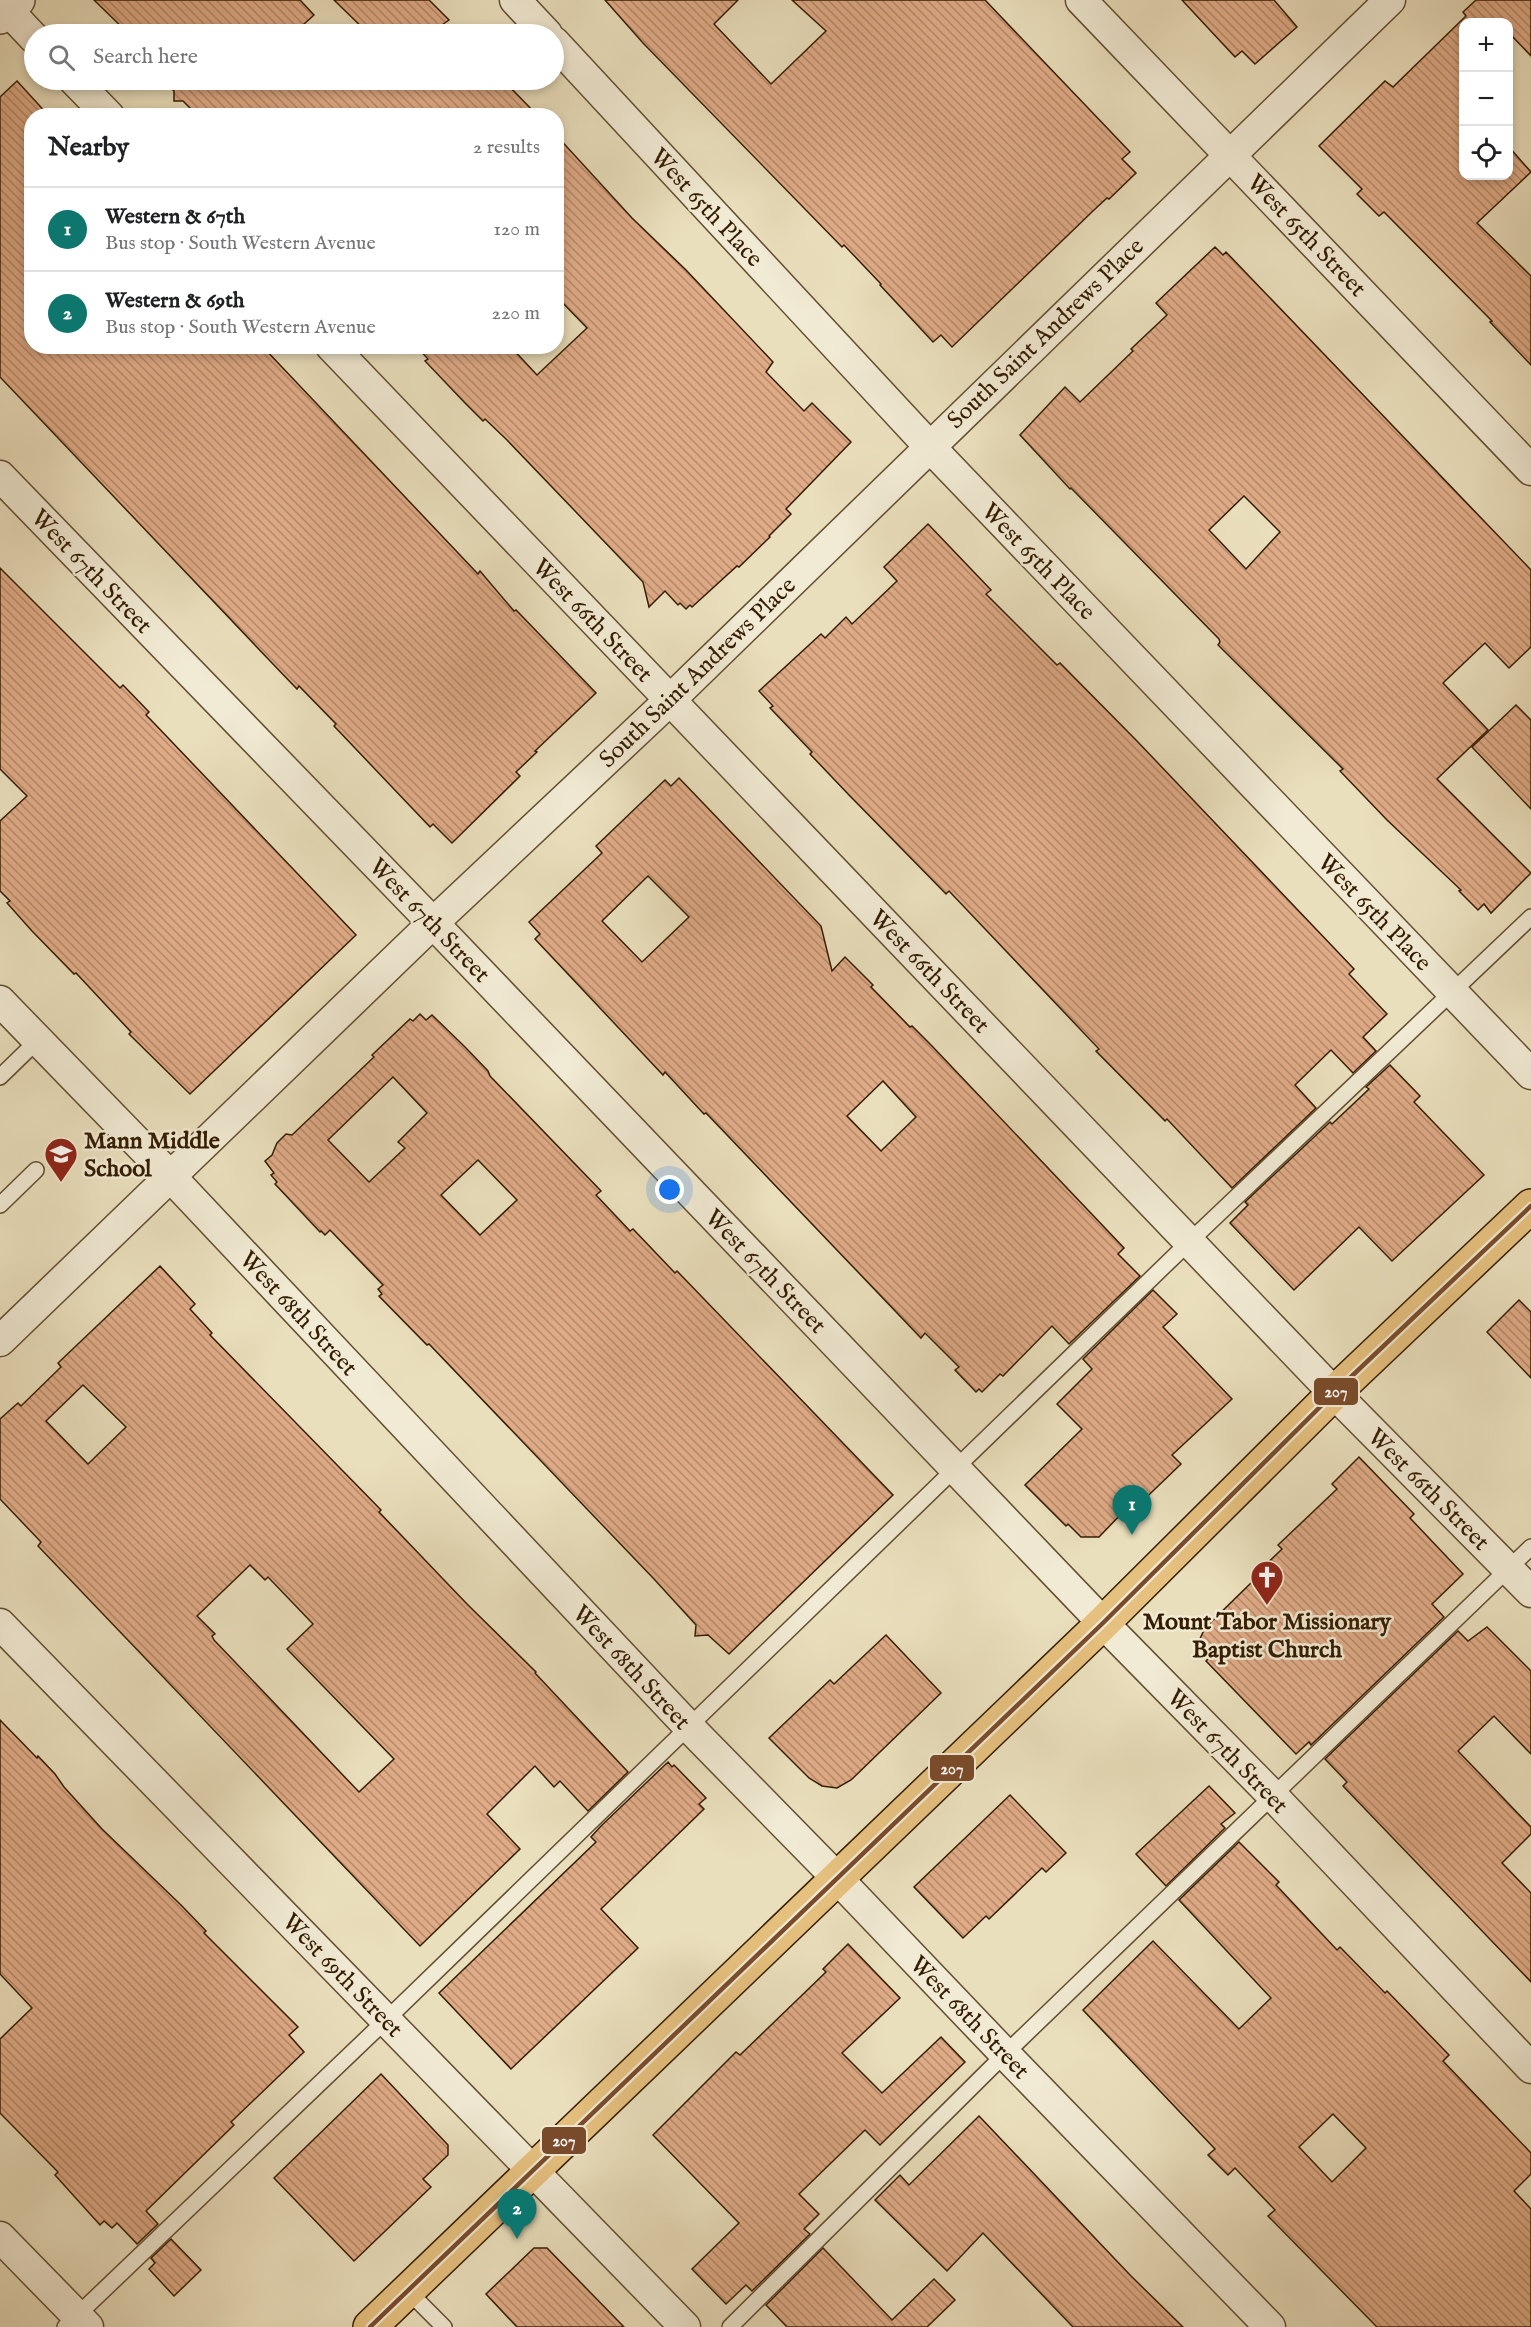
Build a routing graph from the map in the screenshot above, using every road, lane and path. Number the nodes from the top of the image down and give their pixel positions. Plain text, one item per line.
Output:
1 (515, 0) edge
2 (1081, 0) edge
3 (1390, 0) edge
4 (6, 7) edge
5 (538, 24) edge
6 (24, 27) edge
7 (564, 53) edge
8 (84, 90) edge
9 (101, 108) edge
10 (1230, 154) junction
11 (339, 354) edge
12 (929, 446) junction
13 (1531, 470) edge
14 (0, 476) edge
15 (670, 700) junction
16 (1531, 917) edge
17 (433, 923) junction
18 (1453, 993) junction
19 (0, 1001) edge
20 (38, 1040) junction
21 (1531, 1074) edge
22 (0, 1077) edge
23 (36, 1170) dead end
24 (170, 1176) junction
25 (0, 1205) edge
26 (1531, 1206) edge
27 (1189, 1242) junction
28 (0, 1341) edge
29 (1334, 1393) junction
30 (955, 1468) junction
31 (1531, 1547) edge
32 (1508, 1569) junction
33 (1531, 1592) edge
34 (1103, 1623) junction
35 (0, 1624) edge
36 (689, 1727) junction
37 (1273, 1796) junction
38 (837, 1878) junction
39 (386, 2020) junction
40 (1005, 2054) junction
41 (1531, 2068) edge
42 (534, 2171) junction
43 (0, 2237) edge
44 (408, 2291) junction
45 (76, 2323) edge
46 (370, 2327) edge
47 (444, 2327) edge
48 (685, 2327) edge
49 (730, 2327) edge
50 (1270, 2327) edge

1 - 5 street
2 - 10 street, West 65th Street
3 - 10 street, South Saint Andrews Place
4 - 6 street
7 - 12 street, West 65th Place
8 - 9 street
10 - 12 street, South Saint Andrews Place
10 - 13 street, West 65th Street
11 - 15 street, West 66th Street
12 - 15 street, South Saint Andrews Place
12 - 18 street, West 65th Place
14 - 17 street, West 67th Street
15 - 17 street, South Saint Andrews Place
15 - 27 street, West 66th Street
16 - 18 lane
17 - 24 street, South Saint Andrews Place
17 - 30 street, West 67th Street
18 - 21 street, West 65th Place
18 - 27 lane
19 - 20 street, West 68th Street
20 - 22 lane
20 - 24 street, West 68th Street
23 - 25 lane
24 - 28 street, South Saint Andrews Place
24 - 36 street, West 68th Street
26 - 29 main road
27 - 29 street, West 66th Street
27 - 30 lane
29 - 32 street, West 66th Street
29 - 34 main road
30 - 34 street, West 67th Street
30 - 36 lane
31 - 32 lane
32 - 33 street, West 66th Street
32 - 37 lane
34 - 37 street, West 67th Street
34 - 38 main road
35 - 39 street, West 69th Street
36 - 38 street, West 68th Street
36 - 39 lane
37 - 40 lane
37 - 41 street, West 67th Street
38 - 40 street, West 68th Street
38 - 42 main road
39 - 42 street, West 69th Street
39 - 45 lane
40 - 49 lane
40 - 50 street, West 68th Street
42 - 44 main road
42 - 48 street, West 69th Street
43 - 45 street
44 - 46 main road
44 - 47 lane

